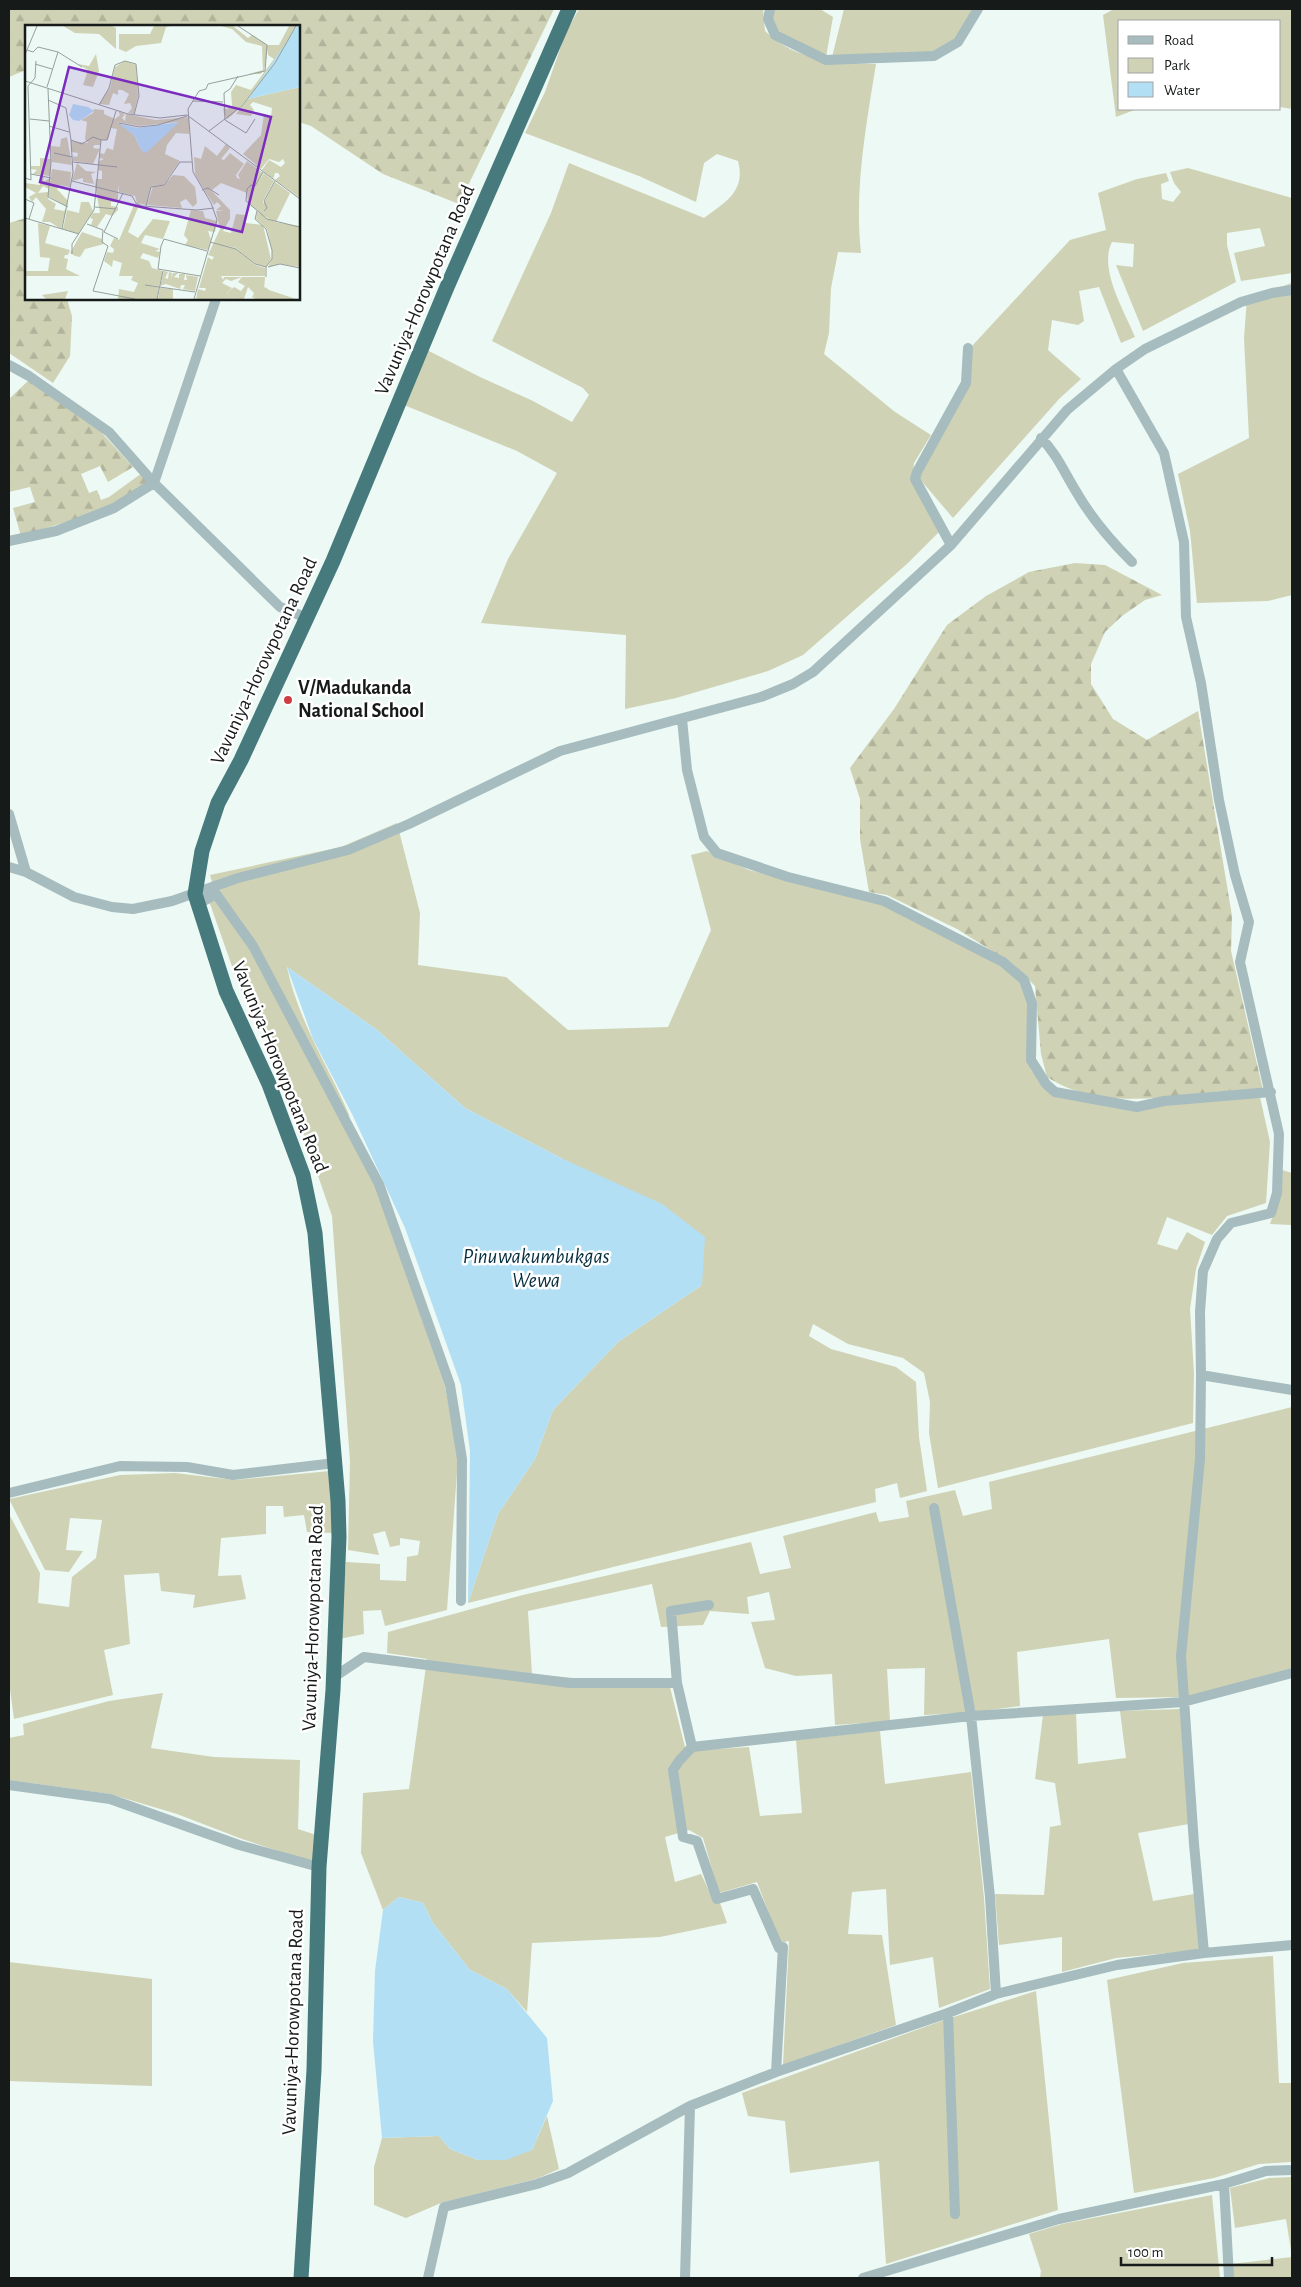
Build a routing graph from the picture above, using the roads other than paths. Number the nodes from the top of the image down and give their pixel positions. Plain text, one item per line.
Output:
1 (569, 9) edge
2 (770, 9) edge
3 (978, 9) edge
4 (1292, 290) edge
5 (216, 300) edge
6 (968, 348) dead end
7 (9, 365) edge
8 (1116, 369) junction
9 (1041, 438) junction
10 (154, 483) junction
11 (9, 541) edge
12 (951, 545) junction
13 (1132, 562) dead end
14 (307, 618) junction
15 (682, 719) junction
16 (9, 814) edge
17 (9, 867) edge
18 (26, 872) junction
19 (196, 900) junction
20 (1271, 1092) junction
21 (1201, 1374) junction
22 (1292, 1390) edge
23 (334, 1463) junction
24 (9, 1493) edge
25 (934, 1508) dead end
26 (462, 1601) dead end
27 (709, 1605) dead end
28 (1292, 1673) edge
29 (334, 1677) junction
30 (677, 1683) junction
31 (1183, 1702) junction
32 (971, 1716) junction
33 (692, 1747) junction
34 (9, 1785) edge
35 (319, 1867) junction
36 (1292, 1945) edge
37 (1204, 1953) junction
38 (996, 1994) junction
39 (948, 2013) junction
40 (776, 2072) junction
41 (690, 2106) junction
42 (1292, 2170) edge
43 (1224, 2184) junction
44 (955, 2214) dead end
45 (301, 2278) edge
46 (428, 2278) edge
47 (684, 2278) edge
48 (863, 2278) edge
49 (1229, 2278) edge

1 - 14 highway, Vavuniya-Horowpotana Road
2 - 3 street
4 - 8 street
5 - 10 street
6 - 12 street
7 - 10 street
8 - 9 street
8 - 20 street
9 - 12 street
9 - 13 street
10 - 11 street
10 - 14 street
12 - 15 street
14 - 19 highway, Vavuniya-Horowpotana Road
15 - 19 street
15 - 20 street
16 - 18 street
17 - 18 street
18 - 19 street
19 - 23 highway, Vavuniya-Horowpotana Road
19 - 26 street
20 - 21 street
21 - 22 street
21 - 31 street
23 - 24 street
23 - 29 highway, Vavuniya-Horowpotana Road
25 - 32 street
27 - 30 street
28 - 31 street
29 - 30 street
29 - 35 highway, Vavuniya-Horowpotana Road
30 - 33 street
31 - 32 street
31 - 37 street
32 - 33 street
32 - 38 street
33 - 40 street
34 - 35 street
35 - 45 highway, Vavuniya-Horowpotana Road
36 - 37 street
37 - 38 street
38 - 39 street
39 - 40 street
39 - 44 street
40 - 41 street
41 - 46 street
41 - 47 street
42 - 43 street
43 - 48 street
43 - 49 street

